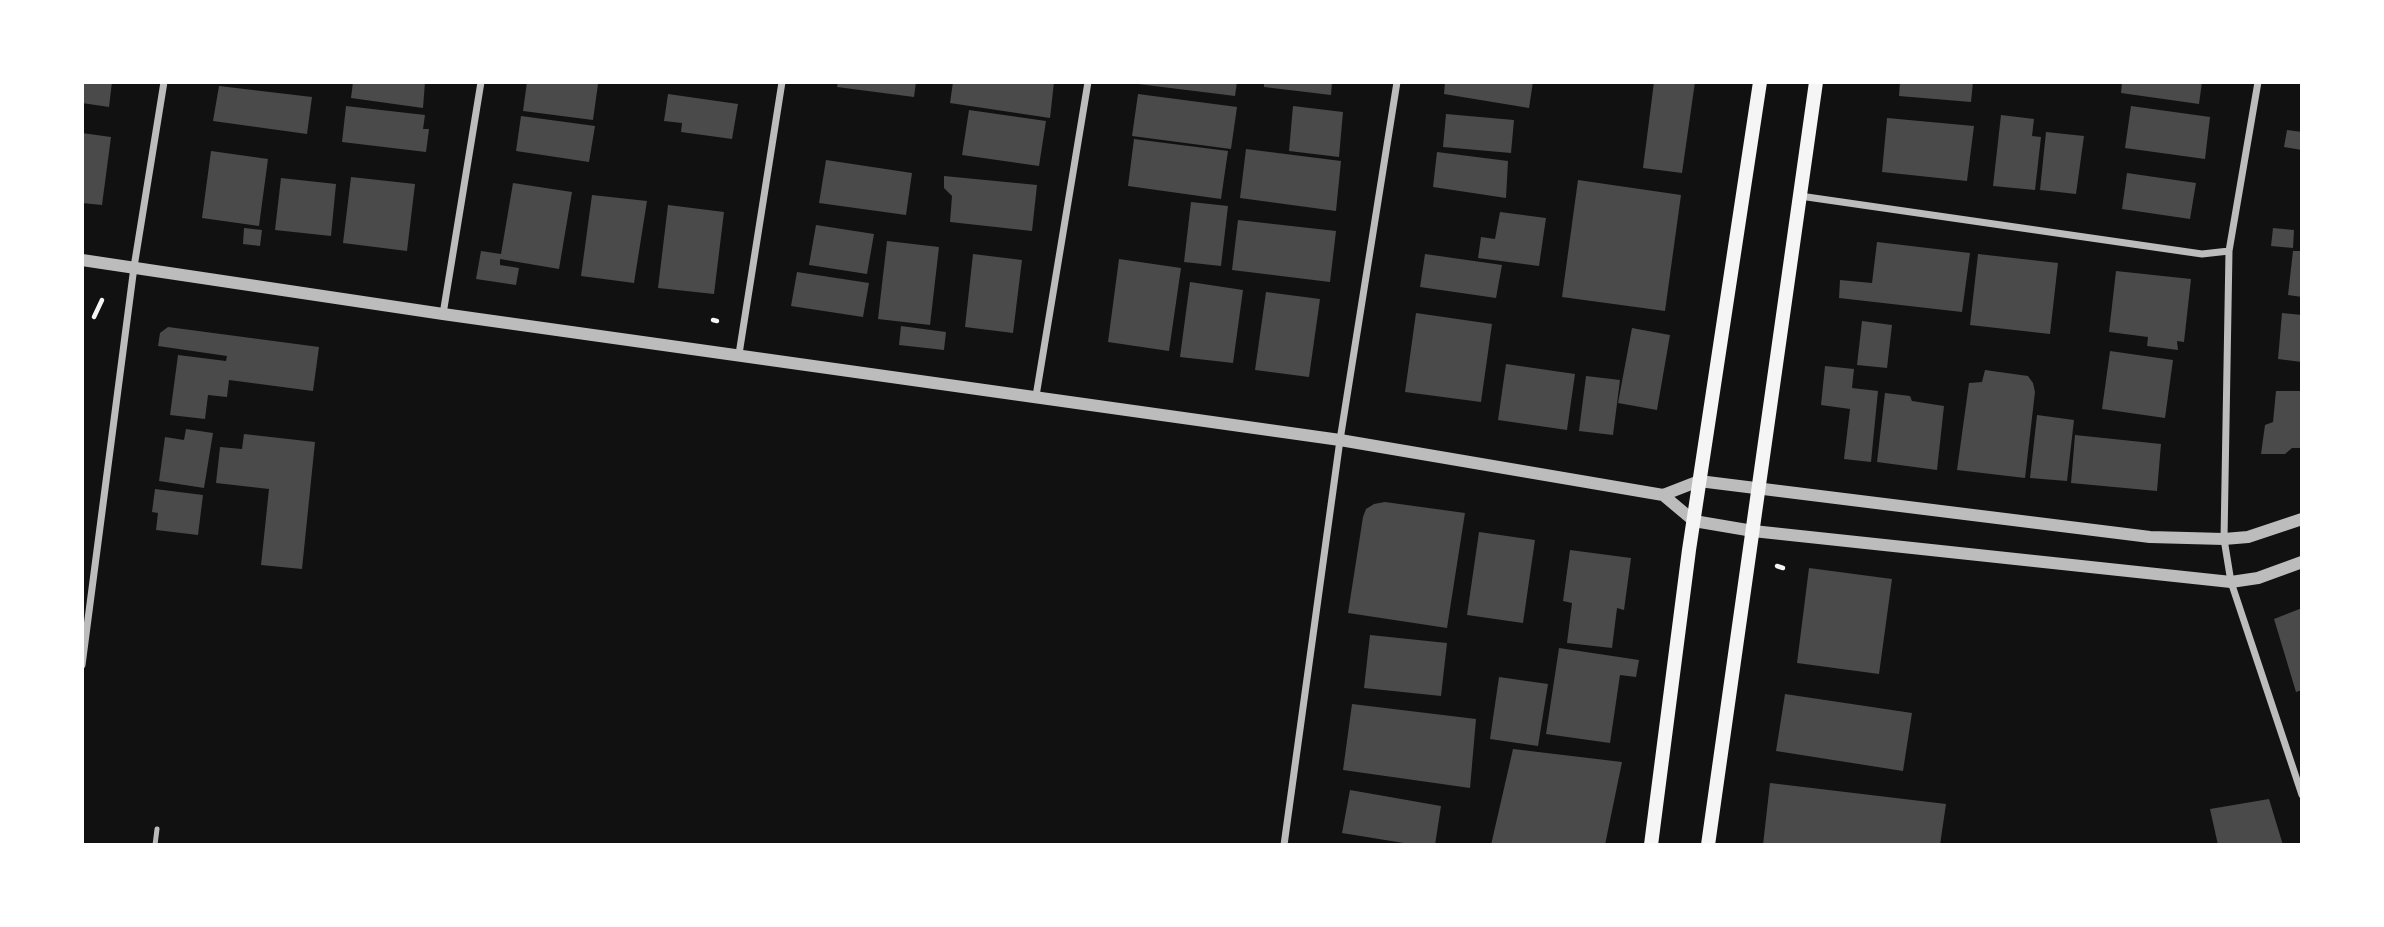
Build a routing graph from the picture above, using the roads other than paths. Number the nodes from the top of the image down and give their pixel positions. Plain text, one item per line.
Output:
1 (164, 82) edge
2 (481, 82) edge
3 (782, 82) edge
4 (1088, 82) edge
5 (1397, 82) edge
6 (1760, 82) edge
7 (1816, 82) edge
8 (2258, 82) edge
9 (1800, 195) junction
10 (2229, 251) junction
11 (82, 260) edge
12 (134, 267) junction
13 (443, 314) junction
14 (738, 354) junction
15 (1036, 396) junction
16 (1340, 440) junction
17 (1699, 481) junction
18 (1759, 489) junction
19 (1663, 495) junction
20 (2302, 519) edge
21 (1694, 521) junction
22 (1753, 531) junction
23 (2224, 539) junction
24 (2302, 562) edge
25 (2231, 582) junction
26 (82, 665) edge
27 (2302, 795) edge
28 (157, 829) dead end
29 (155, 845) edge
30 (1284, 845) edge
31 (1651, 845) edge
32 (1708, 845) edge

1 - 12 street
2 - 13 street
3 - 14 street
4 - 15 street
5 - 16 street
6 - 17 main road
7 - 9 main road
8 - 10 street
9 - 10 street
9 - 18 main road
10 - 23 street
11 - 12 street
12 - 13 street
12 - 26 street
13 - 14 street
14 - 15 street
15 - 16 street
16 - 19 street
16 - 30 street
17 - 18 street
17 - 19 street
17 - 21 main road
18 - 22 main road
18 - 23 street
19 - 21 street
20 - 23 street
21 - 22 street
21 - 31 main road
22 - 25 street
22 - 32 main road
23 - 25 street
24 - 25 street
25 - 27 street
28 - 29 lane

